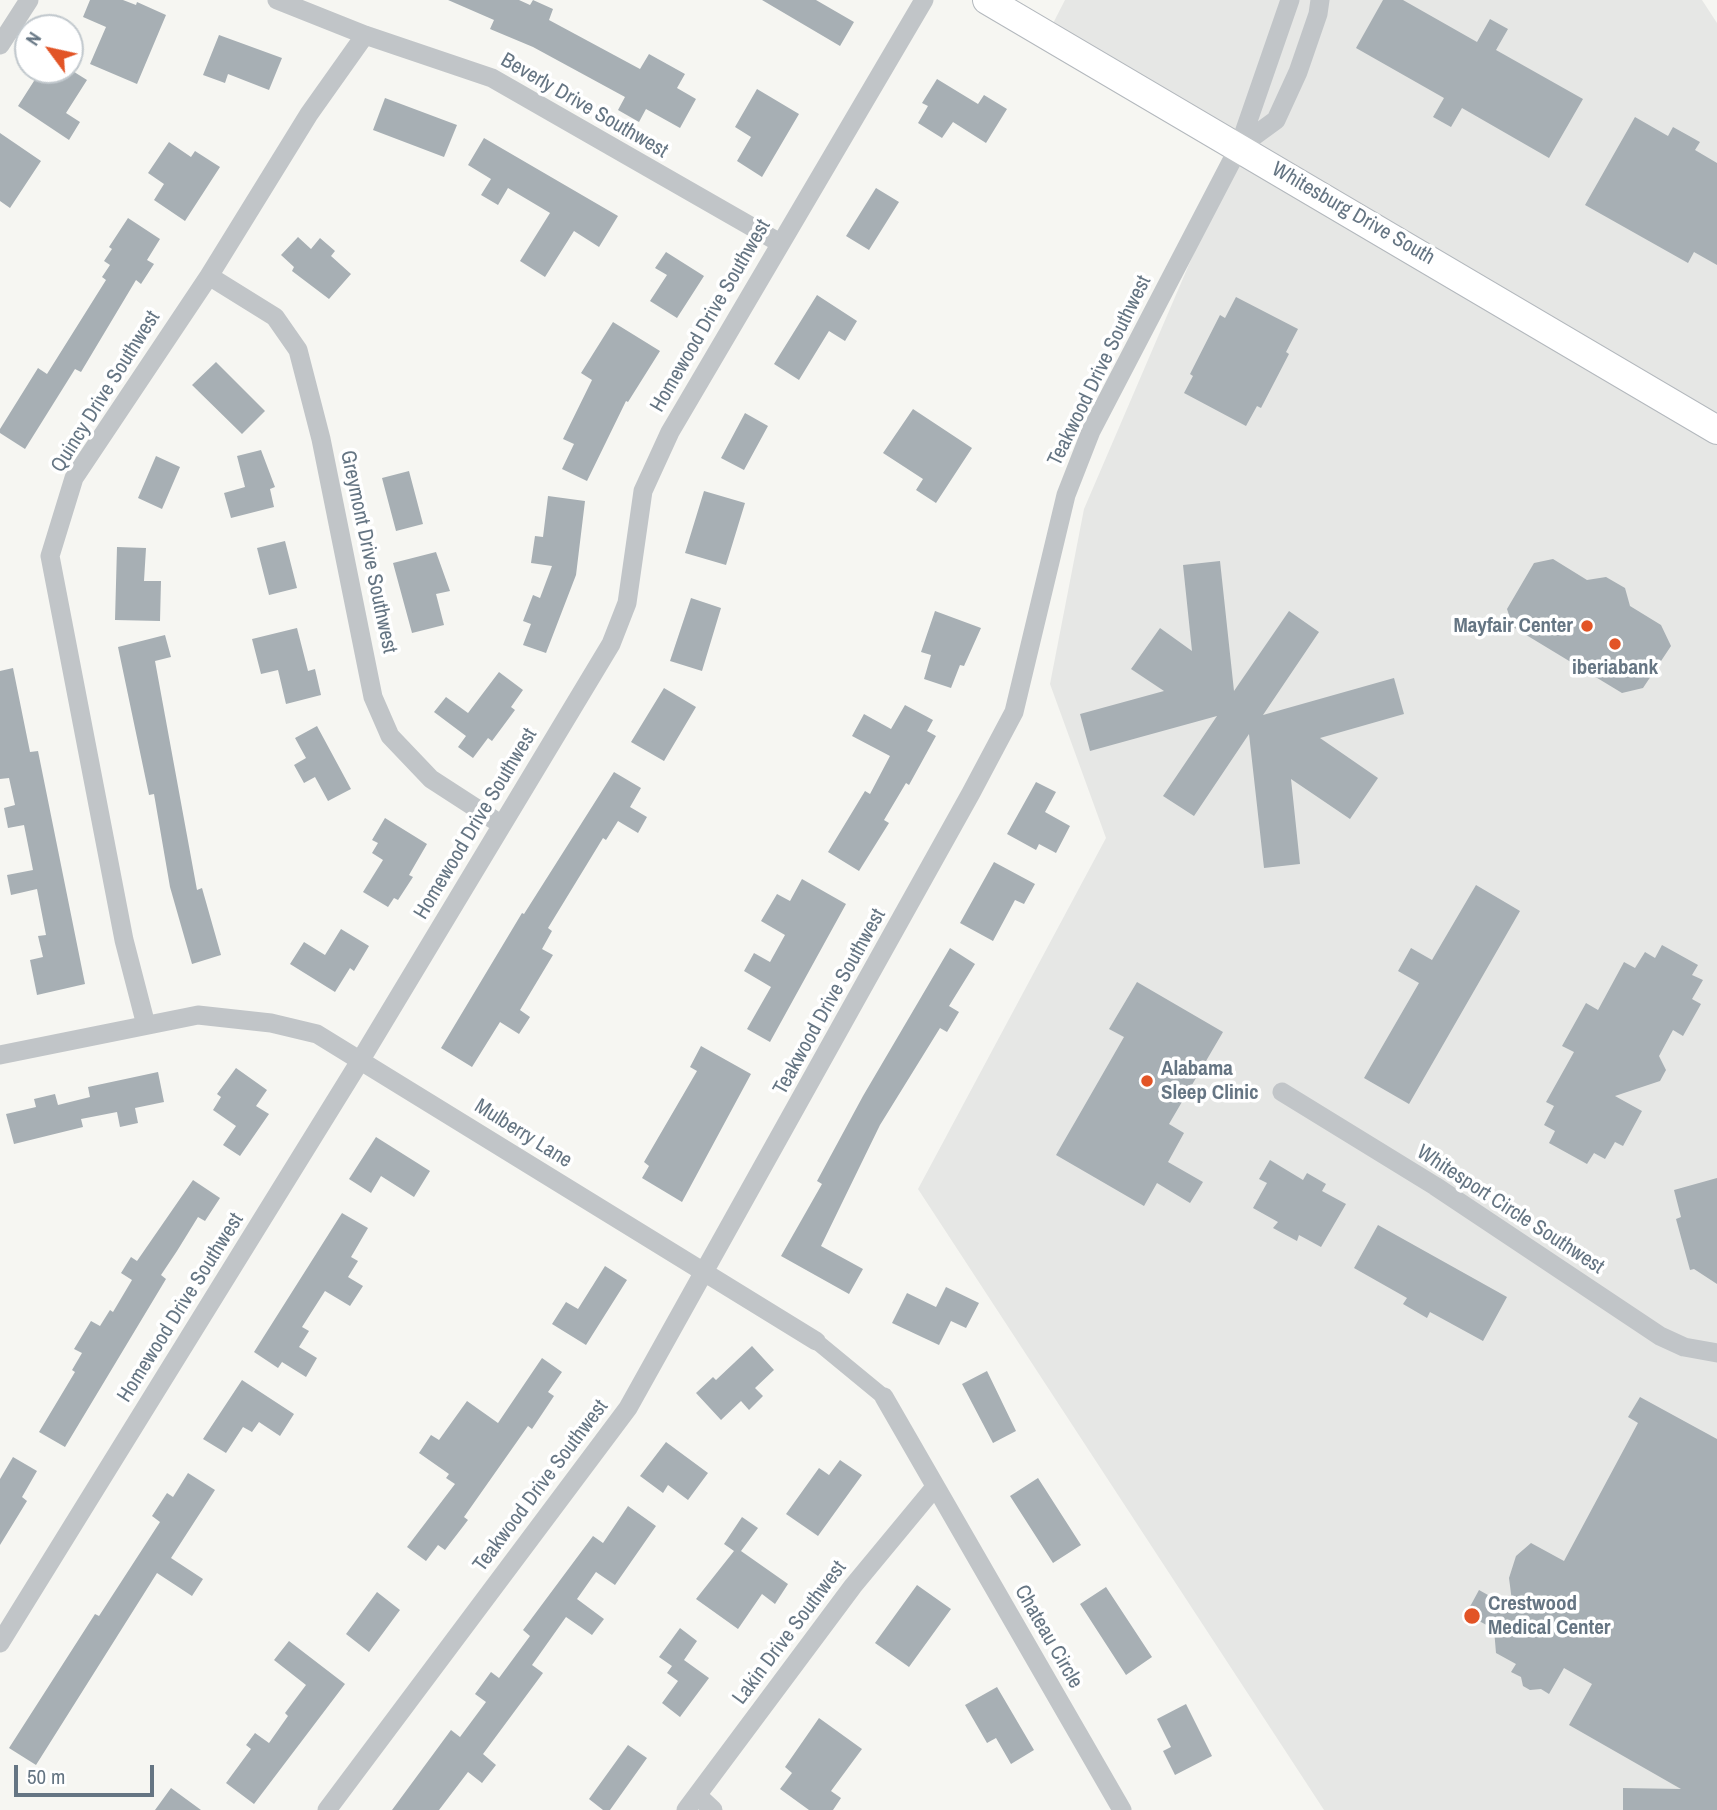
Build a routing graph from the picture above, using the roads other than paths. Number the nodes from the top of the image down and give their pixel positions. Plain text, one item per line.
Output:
1 (29, 0) edge
2 (277, 0) edge
3 (924, 0) edge
4 (987, 0) edge
5 (1290, 0) edge
6 (1320, 0) edge
7 (365, 35) junction
8 (0, 45) edge
9 (1240, 148) junction
10 (780, 243) junction
11 (209, 276) junction
12 (1717, 430) edge
13 (502, 825) junction
14 (146, 1025) junction
15 (0, 1055) edge
16 (360, 1061) junction
17 (1282, 1092) dead end
18 (704, 1275) junction
19 (816, 1341) joint
20 (1717, 1353) edge
21 (884, 1396) joint
22 (935, 1487) junction
23 (0, 1643) edge
24 (692, 1802) edge
25 (327, 1810) edge
26 (713, 1810) edge
27 (1122, 1810) edge

1 - 8 street
2 - 7 street, Beverly Drive Southwest
3 - 10 street, Homewood Drive Southwest
4 - 9 main road, Whitesburg Drive South
5 - 9 street, Teakwood Drive Southwest
6 - 9 street
7 - 10 street, Beverly Drive Southwest
7 - 11 street, Quincy Drive Southwest
9 - 12 main road, Whitesburg Drive South
9 - 18 street, Teakwood Drive Southwest
10 - 13 street, Homewood Drive Southwest
11 - 13 street, Greymont Drive Southwest
11 - 14 street, Quincy Drive Southwest
13 - 16 street, Homewood Drive Southwest
14 - 15 street, Mulberry Lane
14 - 16 street, Mulberry Lane
16 - 18 street, Mulberry Lane
16 - 23 street, Homewood Drive Southwest
17 - 20 street, Whitesport Circle Southwest
18 - 19 street, Mulberry Lane
18 - 25 street, Teakwood Drive Southwest
19 - 21 street, Mulberry Lane
21 - 22 street, Mulberry Lane
22 - 24 street, Lakin Drive Southwest
22 - 27 street, Chateau Circle
24 - 26 street

